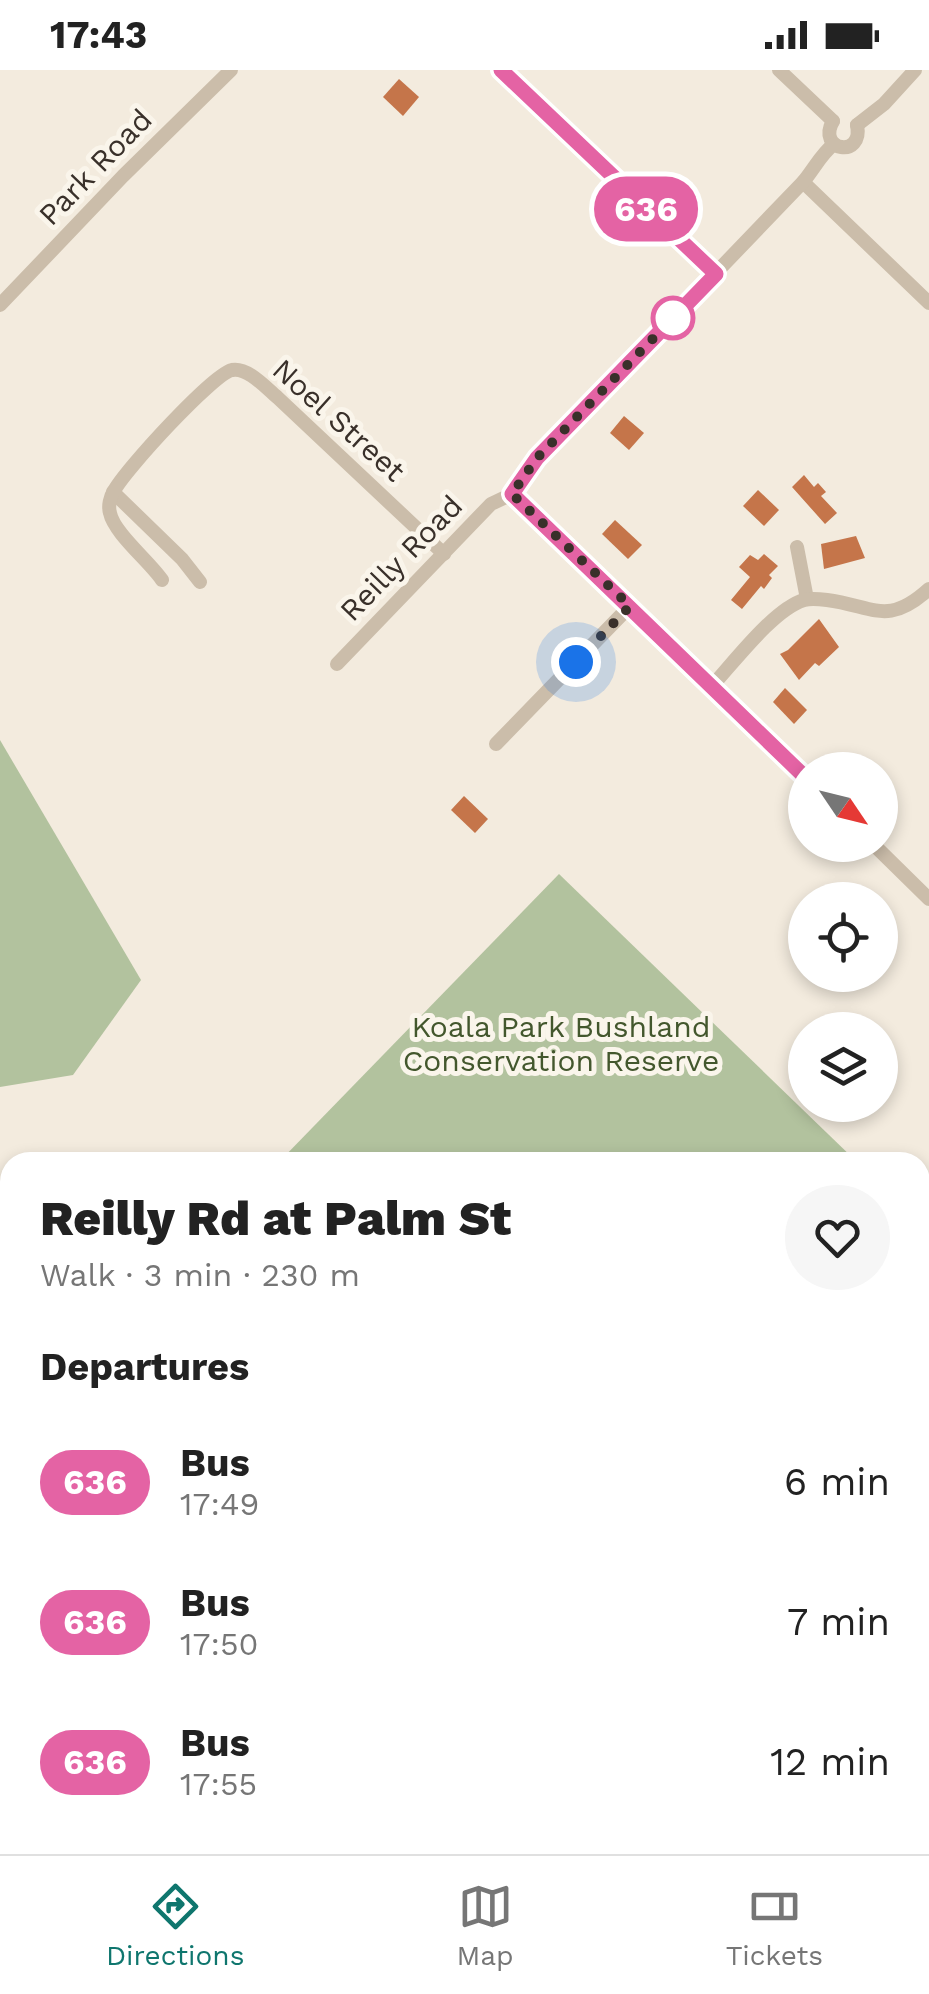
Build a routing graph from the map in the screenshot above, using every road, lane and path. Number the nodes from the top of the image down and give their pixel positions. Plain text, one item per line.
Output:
1 (231, 70) edge
2 (501, 70) edge
3 (778, 70) edge
4 (916, 70) edge
5 (833, 122) junction
6 (858, 125) junction
7 (834, 144) junction
8 (804, 182) junction
9 (716, 274) junction
10 (929, 303) edge
11 (0, 305) edge
12 (113, 492) junction
13 (512, 494) junction
14 (798, 547) dead end
15 (444, 554) junction
16 (162, 580) dead end
17 (200, 582) dead end
18 (929, 589) edge
19 (807, 599) junction
20 (630, 606) junction
21 (337, 664) dead end
22 (712, 686) junction
23 (496, 744) dead end
24 (788, 760) edge
25 (891, 862) edge
26 (929, 899) edge

1 - 11 street, Park Road
2 - 9 street
3 - 5 street
4 - 6 street
5 - 6 street
5 - 7 street
6 - 7 street
7 - 8 street, Reilly Road
8 - 9 street, Reilly Road
8 - 10 street
9 - 13 street, Reilly Road
12 - 15 street, Noel Street
12 - 16 street
12 - 17 street
13 - 15 street, Reilly Road
13 - 20 street
14 - 19 street
15 - 21 street, Reilly Road
18 - 19 street
19 - 22 street
20 - 22 street
20 - 23 street
22 - 24 street
25 - 26 street

